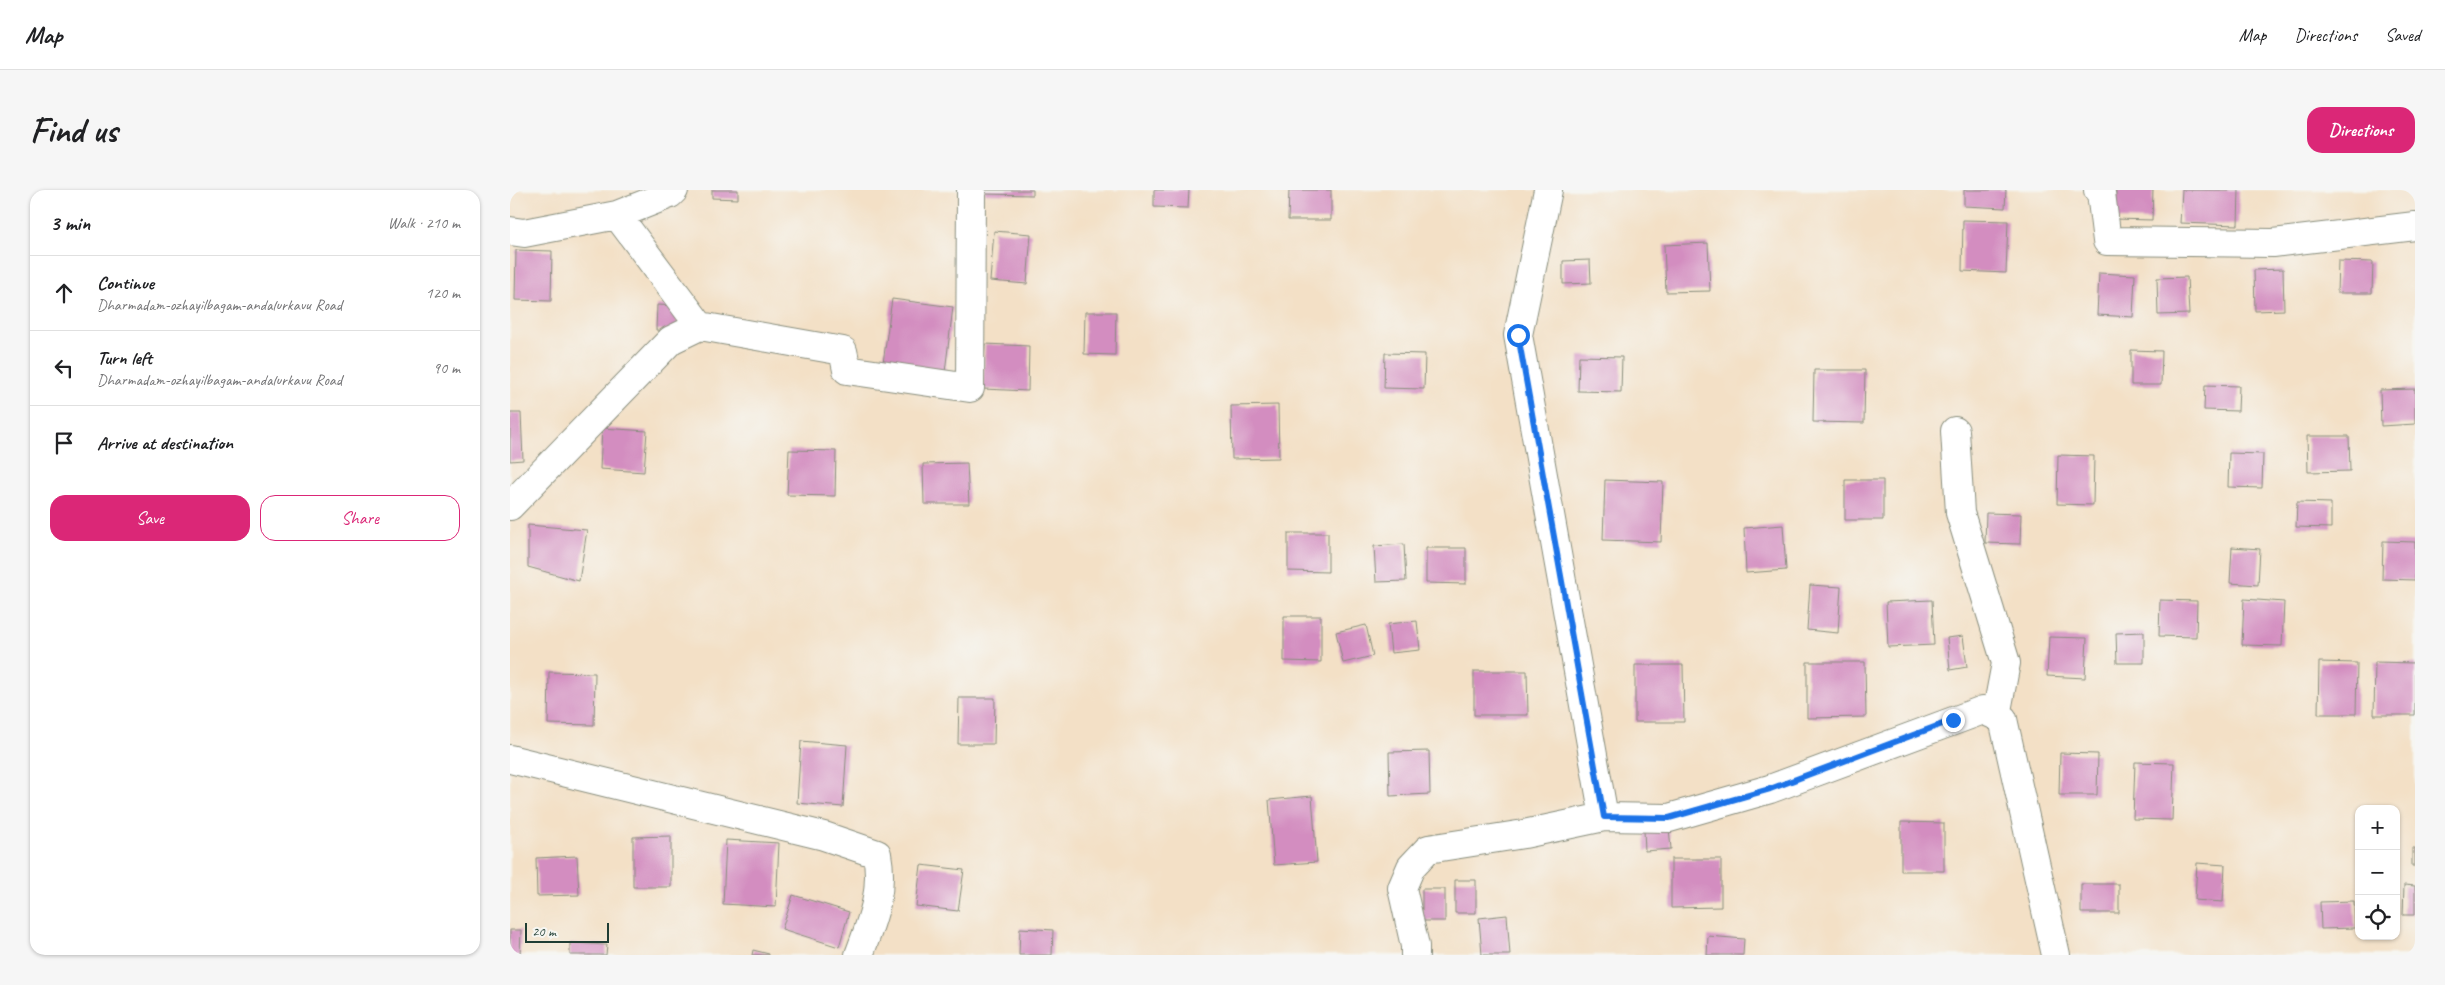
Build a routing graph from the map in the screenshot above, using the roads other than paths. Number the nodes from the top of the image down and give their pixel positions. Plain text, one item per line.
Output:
1 (674, 190) edge
2 (971, 190) edge
3 (1548, 190) edge
4 (2098, 190) edge
5 (617, 216) junction
6 (2415, 226) edge
7 (510, 231) edge
8 (700, 326) junction
9 (1955, 431) dead end
10 (510, 506) edge
11 (1996, 716) junction
12 (510, 759) edge
13 (1604, 817) junction
14 (859, 955) edge
15 (1415, 955) edge
16 (2056, 955) edge

1 - 5 street
2 - 8 street
3 - 13 street
4 - 6 street
5 - 7 street
5 - 8 street
8 - 10 street
9 - 11 street
11 - 13 street
11 - 16 street
12 - 14 street
13 - 15 street

